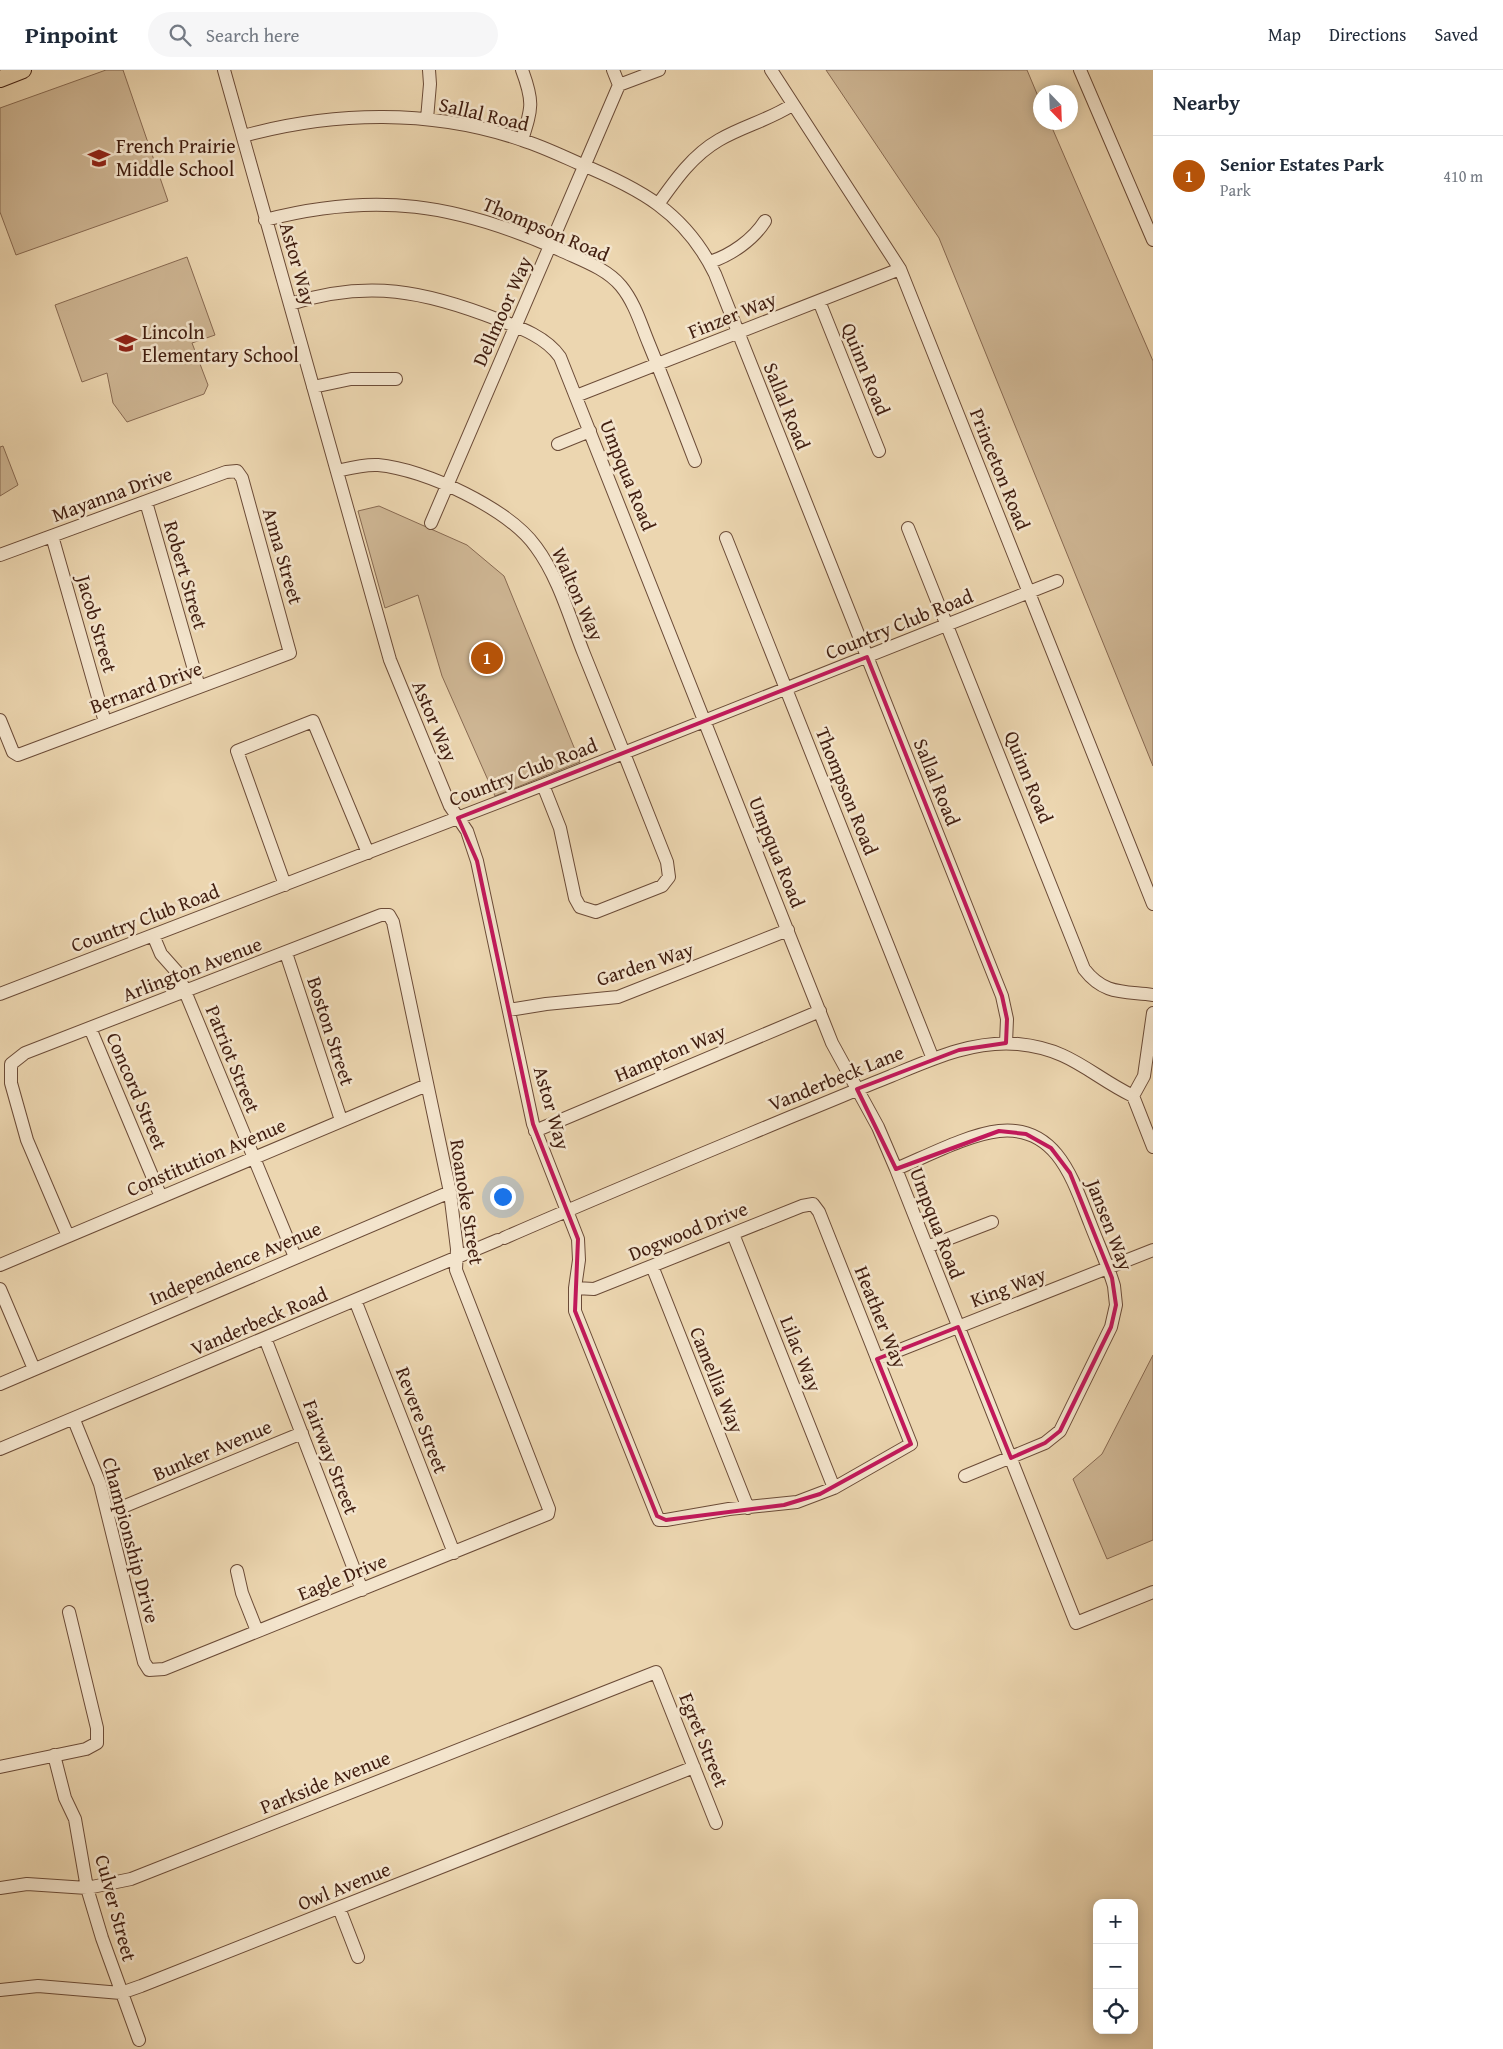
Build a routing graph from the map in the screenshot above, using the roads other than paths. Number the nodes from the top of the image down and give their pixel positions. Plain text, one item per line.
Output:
1 (24, 70) edge
2 (224, 70) edge
3 (429, 70) edge
4 (522, 70) edge
5 (613, 70) edge
6 (659, 70) edge
7 (771, 70) edge
8 (1080, 70) edge
9 (0, 79) edge
10 (619, 85) junction
11 (792, 105) junction
12 (427, 119) junction
13 (243, 136) junction
14 (522, 140) junction
15 (585, 166) junction
16 (659, 203) junction
17 (265, 220) junction
18 (765, 221) dead end
19 (1153, 240) edge
20 (551, 246) junction
21 (710, 262) junction
22 (900, 269) junction
23 (819, 301) junction
24 (290, 304) junction
25 (515, 326) junction
26 (738, 333) junction
27 (658, 365) junction
28 (396, 379) dead end
29 (313, 387) junction
30 (576, 396) junction
31 (590, 430) junction
32 (558, 444) dead end
33 (879, 450) dead end
34 (695, 460) dead end
35 (237, 470) joint
36 (337, 471) junction
37 (447, 487) junction
38 (146, 502) junction
39 (431, 523) dead end
40 (908, 528) dead end
41 (52, 536) junction
42 (726, 538) dead end
43 (0, 554) edge
44 (1057, 581) dead end
45 (1029, 592) junction
46 (948, 625) junction
47 (290, 653) joint
48 (867, 657) junction
49 (200, 687) junction
50 (786, 689) junction
51 (0, 720) edge
52 (705, 721) junction
53 (106, 722) junction
54 (624, 753) junction
55 (543, 786) junction
56 (458, 818) junction
57 (368, 853) junction
58 (285, 885) junction
59 (1153, 904) edge
60 (390, 915) joint
61 (788, 930) junction
62 (153, 935) junction
63 (286, 953) junction
64 (185, 991) junction
65 (0, 994) edge
66 (1153, 995) edge
67 (509, 1010) junction
68 (820, 1011) junction
69 (1153, 1013) edge
70 (90, 1028) junction
71 (1006, 1044) junction
72 (933, 1059) junction
73 (427, 1085) junction
74 (857, 1089) junction
75 (1134, 1096) junction
76 (341, 1120) junction
77 (535, 1131) junction
78 (1153, 1147) edge
79 (254, 1158) junction
80 (896, 1169) junction
81 (450, 1192) junction
82 (162, 1197) junction
83 (813, 1204) joint
84 (568, 1210) junction
85 (992, 1222) dead end
86 (733, 1234) junction
87 (68, 1236) junction
88 (501, 1239) joint
89 (927, 1247) junction
90 (1153, 1250) edge
91 (295, 1257) junction
92 (456, 1257) junction
93 (0, 1265) edge
94 (652, 1266) junction
95 (1108, 1268) junction
96 (575, 1288) junction
97 (0, 1289) edge
98 (355, 1300) junction
99 (958, 1327) junction
100 (266, 1338) junction
101 (877, 1359) junction
102 (34, 1369) junction
103 (0, 1384) edge
104 (74, 1420) junction
105 (302, 1433) junction
106 (0, 1450) edge
107 (1010, 1458) junction
108 (965, 1476) dead end
109 (834, 1488) junction
110 (748, 1508) junction
111 (108, 1513) junction
112 (548, 1514) joint
113 (454, 1553) junction
114 (237, 1571) dead end
115 (362, 1590) junction
116 (1153, 1592) edge
117 (69, 1612) dead end
118 (257, 1631) junction
119 (149, 1670) joint
120 (656, 1672) joint
121 (54, 1756) junction
122 (0, 1767) edge
123 (694, 1768) junction
124 (716, 1823) dead end
125 (0, 1888) edge
126 (87, 1888) junction
127 (339, 1908) junction
128 (358, 1957) dead end
129 (0, 1990) edge
130 (121, 1993) junction
131 (139, 2040) dead end

1 - 9 main road
2 - 13 street, Astor Way
3 - 12 street
4 - 14 street
5 - 10 street
6 - 10 street
7 - 11 street, Princeton Road
8 - 19 street
10 - 15 street, Dellmoor Way
11 - 16 street
11 - 22 street, Princeton Road
12 - 13 street, Sallal Road
12 - 14 street, Sallal Road
13 - 17 street, Astor Way
14 - 15 street, Sallal Road
15 - 16 street, Sallal Road
15 - 20 street, Dellmoor Way
16 - 21 street, Sallal Road
17 - 20 street, Thompson Road
17 - 24 street, Astor Way
18 - 21 street
20 - 25 street, Dellmoor Way
20 - 27 street, Thompson Road
21 - 26 street, Sallal Road
22 - 23 street, Finzer Way
22 - 45 street, Princeton Road
23 - 26 street, Finzer Way
23 - 33 street, Quinn Road
24 - 25 street, Umpqua Road
24 - 29 street, Astor Way
25 - 30 street, Umpqua Road
25 - 37 street, Dellmoor Way
26 - 27 street, Finzer Way
26 - 48 street, Sallal Road
27 - 30 street, Finzer Way
27 - 34 street, Thompson Road
28 - 29 street
29 - 36 street, Astor Way
30 - 31 street, Umpqua Road
31 - 32 street
31 - 52 street, Umpqua Road
35 - 38 street, Mayanna Drive
35 - 47 street, Anna Street
36 - 37 street, Walton Way
36 - 56 street, Astor Way
37 - 39 street, Dellmoor Way
37 - 54 street, Walton Way
38 - 41 street, Mayanna Drive
38 - 49 street, Robert Street
40 - 46 street, Quinn Road
41 - 43 street, Mayanna Drive
41 - 53 street, Jacob Street
42 - 50 street, Thompson Road
44 - 45 street, Country Club Road
45 - 46 street, Country Club Road
45 - 59 street, Princeton Road
46 - 48 street, Country Club Road
46 - 66 street, Quinn Road
47 - 49 street, Bernard Drive
48 - 50 street, Country Club Road
48 - 71 street, Sallal Road
49 - 53 street, Bernard Drive
50 - 52 street, Country Club Road
50 - 72 street, Thompson Road
51 - 53 street, Bernard Drive
52 - 54 street, Country Club Road
52 - 61 street, Umpqua Road
54 - 55 street, Country Club Road
54 - 55 street, Walton Way
55 - 56 street, Country Club Road
56 - 57 street, Country Club Road
56 - 67 street, Astor Way
57 - 58 street, Country Club Road
57 - 58 street
58 - 62 street, Country Club Road
60 - 63 street, Arlington Avenue
60 - 73 street, Roanoke Street
61 - 67 street, Garden Way
61 - 68 street, Umpqua Road
62 - 64 street, Patriot Street
62 - 65 street, Country Club Road
63 - 64 street, Arlington Avenue
63 - 76 street, Boston Street
64 - 70 street, Arlington Avenue
64 - 79 street, Patriot Street
67 - 77 street, Astor Way
68 - 74 street, Umpqua Road
68 - 77 street, Hampton Way
69 - 75 street
70 - 82 street, Concord Street
70 - 87 street, Arlington Avenue
71 - 72 street, Vanderbeck Lane
71 - 75 street, Vanderbeck Lane
72 - 74 street, Vanderbeck Lane
73 - 76 street, Constitution Avenue
73 - 81 street, Roanoke Street
74 - 80 street, Umpqua Road
74 - 84 street, Vanderbeck Lane
75 - 78 street
76 - 79 street, Constitution Avenue
77 - 84 street, Astor Way
79 - 82 street, Constitution Avenue
79 - 91 street, Patriot Street
80 - 89 street, Umpqua Road
80 - 95 street, Jansen Way
81 - 91 street, Independence Avenue
81 - 92 street, Roanoke Street
82 - 87 street, Constitution Avenue
83 - 86 street, Dogwood Drive
83 - 101 street, Heather Way
84 - 88 street, Vanderbeck Lane
84 - 96 street, Astor Way
85 - 89 street
86 - 94 street, Dogwood Drive
86 - 109 street, Lilac Way
87 - 93 street, Constitution Avenue
88 - 92 street, Vanderbeck Road
89 - 99 street, Umpqua Road
90 - 95 street, King Way
91 - 102 street, Independence Avenue
92 - 98 street, Vanderbeck Road
92 - 112 street, Roanoke Street
94 - 96 street, Dogwood Drive
94 - 110 street, Camellia Way
95 - 99 street, King Way
95 - 107 street, Jansen Way
96 - 110 street, Astor Way
97 - 102 street
98 - 100 street, Vanderbeck Road
98 - 113 street, Revere Street
99 - 101 street, King Way
99 - 107 street, Umpqua Road
100 - 104 street, Vanderbeck Road
100 - 105 street, Fairway Street
101 - 109 street, Heather Way
102 - 103 street, Independence Avenue
104 - 106 street, Vanderbeck Road
104 - 111 street, Championship Drive
105 - 111 street, Bunker Avenue
105 - 115 street, Fairway Street
107 - 108 street, Jansen Way
107 - 116 street, Umpqua Road
109 - 110 street
111 - 119 street, Championship Drive
112 - 113 street, Eagle Drive
113 - 115 street, Eagle Drive
114 - 118 street
115 - 118 street, Eagle Drive
117 - 121 street
118 - 119 street, Eagle Drive
120 - 123 street, Egret Street
120 - 126 street, Parkside Avenue
121 - 122 street
121 - 126 street, Culver Street
123 - 124 street, Egret Street
123 - 127 street, Owl Avenue
125 - 126 street, Parkside Avenue
126 - 130 street, Culver Street
127 - 128 street
127 - 130 street, Owl Avenue
129 - 130 street, Owl Avenue
130 - 131 street, Culver Street

